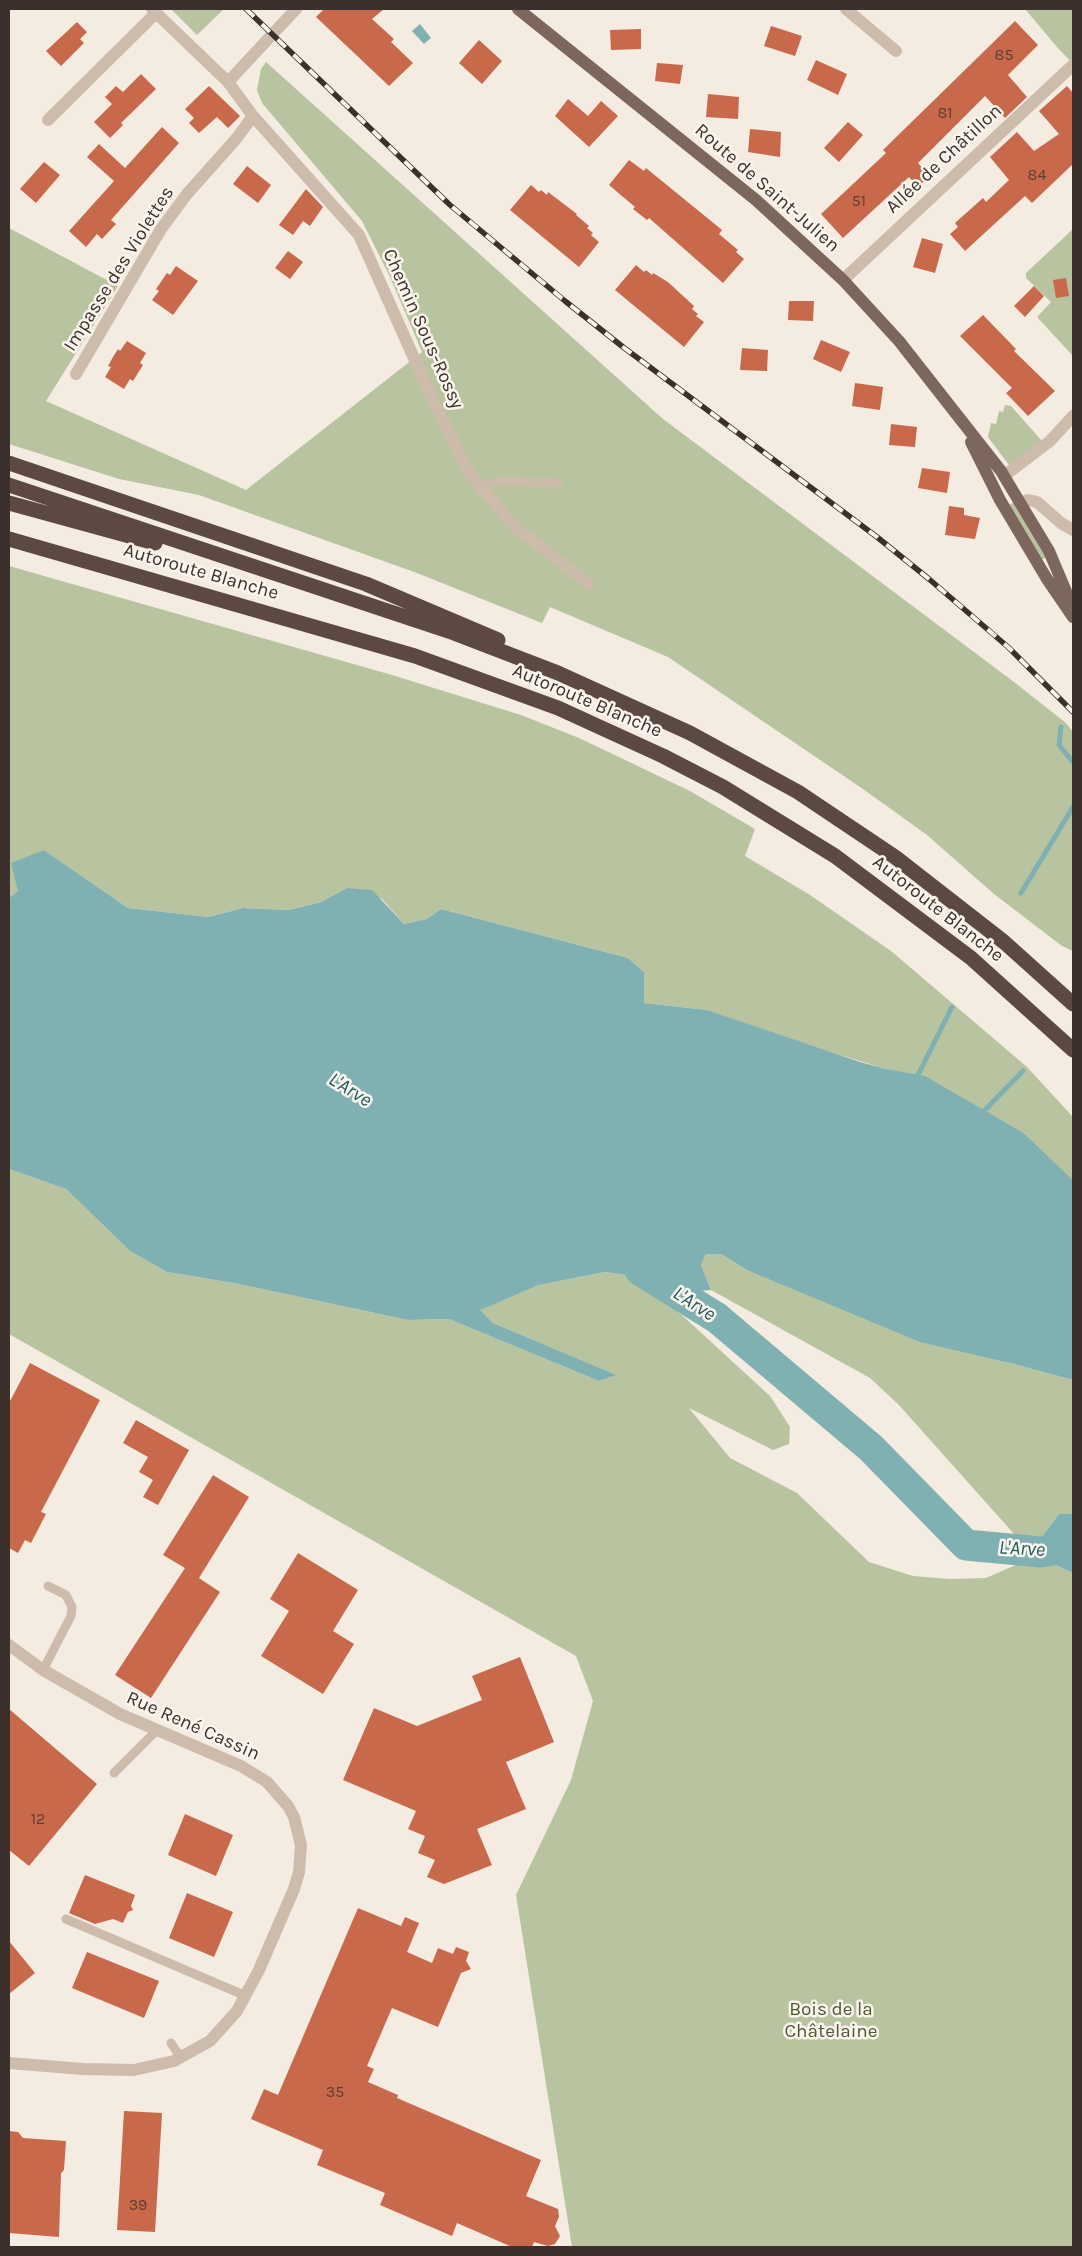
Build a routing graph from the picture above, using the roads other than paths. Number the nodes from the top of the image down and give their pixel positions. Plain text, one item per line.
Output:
1 (296, 9) edge
2 (518, 9) edge
3 (846, 9) edge
4 (154, 11) edge
5 (896, 51) dead end
6 (1072, 66) dead end
7 (228, 82) junction
8 (253, 116) junction
9 (48, 120) dead end
10 (843, 280) junction
11 (76, 374) dead end
12 (1073, 416) edge
13 (962, 424) junction
14 (9, 463) edge
15 (1004, 476) junction
16 (558, 483) dead end
17 (9, 485) edge
18 (992, 485) junction
19 (481, 488) junction
20 (9, 503) edge
21 (1020, 503) junction
22 (1073, 530) edge
23 (9, 538) edge
24 (590, 584) dead end
25 (337, 593) junction
26 (1073, 608) edge
27 (1073, 617) edge
28 (609, 695) junction
29 (1073, 1004) edge
30 (1073, 1050) edge
31 (48, 1586) dead end
32 (9, 1645) edge
33 (43, 1670) junction
34 (156, 1731) junction
35 (114, 1773) dead end
36 (66, 1919) dead end
37 (246, 1996) junction
38 (171, 2043) dead end
39 (181, 2058) junction
40 (9, 2063) edge

1 - 7 street
2 - 10 main road, Route de Saint-Julien
3 - 5 street
4 - 7 street, Chemin Sous-Rossy
4 - 9 street
6 - 10 street, Allée de Châtillon
7 - 8 street, Chemin Sous-Rossy
8 - 11 street, Impasse des Violettes
8 - 19 street, Chemin Sous-Rossy
10 - 13 main road, Route de Saint-Julien
12 - 15 street
13 - 15 main road, Route de Saint-Julien
13 - 18 main road, Route de Saint-Julien
14 - 28 highway
15 - 18 main road
15 - 21 main road, Route de Saint-Julien
16 - 19 lane
17 - 25 highway, Autoroute Blanche
18 - 27 main road, Route de Saint-Julien
19 - 24 street, Chemin Sous-Rossy
20 - 25 highway
21 - 22 street
21 - 26 main road, Route de Saint-Julien
23 - 30 highway, Autoroute Blanche
25 - 28 highway, Autoroute Blanche
28 - 29 highway, Autoroute Blanche
31 - 33 lane
32 - 33 street, Rue René Cassin
33 - 34 street, Rue René Cassin
34 - 35 lane
34 - 37 street, Rue René Cassin
36 - 37 lane
37 - 39 street, Rue René Cassin
38 - 39 lane
39 - 40 street, Rue René Cassin

